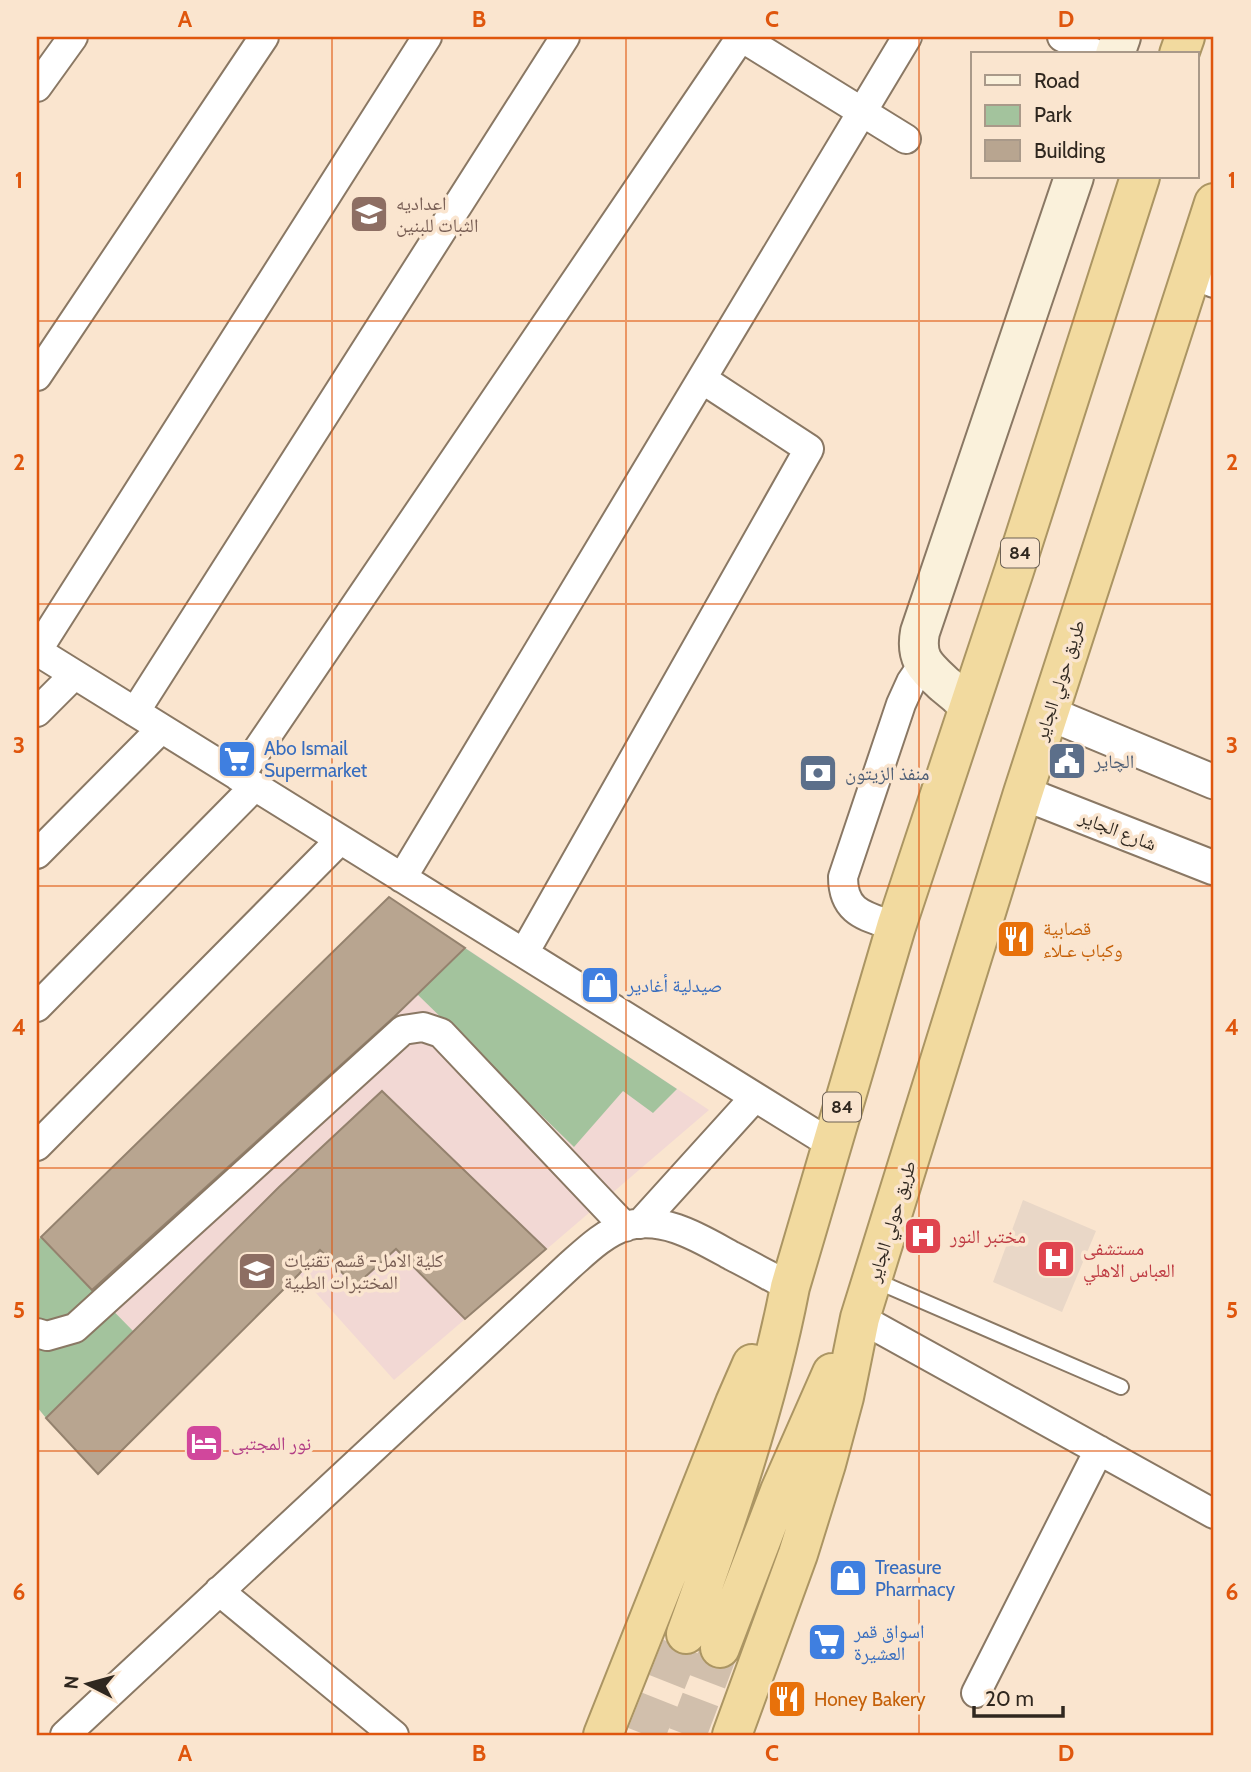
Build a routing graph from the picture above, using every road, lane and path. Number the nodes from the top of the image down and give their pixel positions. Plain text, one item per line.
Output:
1 (73, 37) edge
2 (264, 37) edge
3 (427, 37) edge
4 (565, 37) edge
5 (741, 37) edge
6 (907, 37) edge
7 (1062, 37) edge
8 (1092, 52) edge
9 (37, 87) edge
10 (862, 112) junction
11 (906, 139) dead end
12 (1074, 178) edge
13 (1140, 178) edge
14 (1214, 203) edge
15 (1203, 279) edge
16 (37, 376) edge
17 (702, 379) junction
18 (37, 651) edge
19 (924, 663) junction
20 (74, 675) junction
21 (969, 706) junction
22 (37, 712) edge
23 (135, 712) junction
24 (1048, 713) junction
25 (161, 729) junction
26 (247, 782) junction
27 (1214, 782) edge
28 (1023, 793) junction
29 (340, 840) junction
30 (37, 854) edge
31 (1214, 868) edge
32 (402, 878) junction
33 (896, 927) junction
34 (523, 953) junction
35 (37, 1007) edge
36 (755, 1097) junction
37 (831, 1144) junction
38 (37, 1146) edge
39 (633, 1225) junction
40 (873, 1279) junction
41 (790, 1287) junction
42 (860, 1318) junction
43 (37, 1333) edge
44 (1121, 1387) dead end
45 (1099, 1451) junction
46 (1214, 1514) edge
47 (219, 1591) junction
48 (686, 1634) tunnel mouth
49 (720, 1648) tunnel mouth
50 (976, 1693) dead end
51 (65, 1735) edge
52 (394, 1735) edge
53 (603, 1735) edge
54 (732, 1735) edge

1 - 9 street
2 - 16 street
3 - 18 street
4 - 23 street
5 - 10 street
5 - 26 street
6 - 10 street
7 - 8 street
10 - 11 street
10 - 17 street
12 - 19 main road
13 - 21 highway, 84
14 - 15 highway, طريق حولي الجاير
15 - 24 highway, طريق حولي الجاير
17 - 32 street
17 - 34 street
18 - 20 street
19 - 21 main road
19 - 33 street
20 - 22 street
20 - 23 street
21 - 33 highway, 84
23 - 25 street
24 - 27 street
24 - 28 highway, طريق حولي الجاير
25 - 26 street
25 - 30 street
26 - 29 street
26 - 35 street
28 - 31 street, شارع الجاير
28 - 40 highway, طريق حولي الجاير
29 - 32 street
29 - 38 street
32 - 34 street
33 - 37 highway, 84
34 - 36 street
36 - 37 street
36 - 39 street
37 - 41 highway, 84
39 - 41 street
39 - 43 street
39 - 47 street
40 - 42 highway, طريق حولي الجاير
40 - 44 lane
41 - 48 highway, 84
41 - 53 highway
42 - 45 street
42 - 49 highway
42 - 54 highway
45 - 46 street
45 - 50 street
47 - 51 street
47 - 52 street

